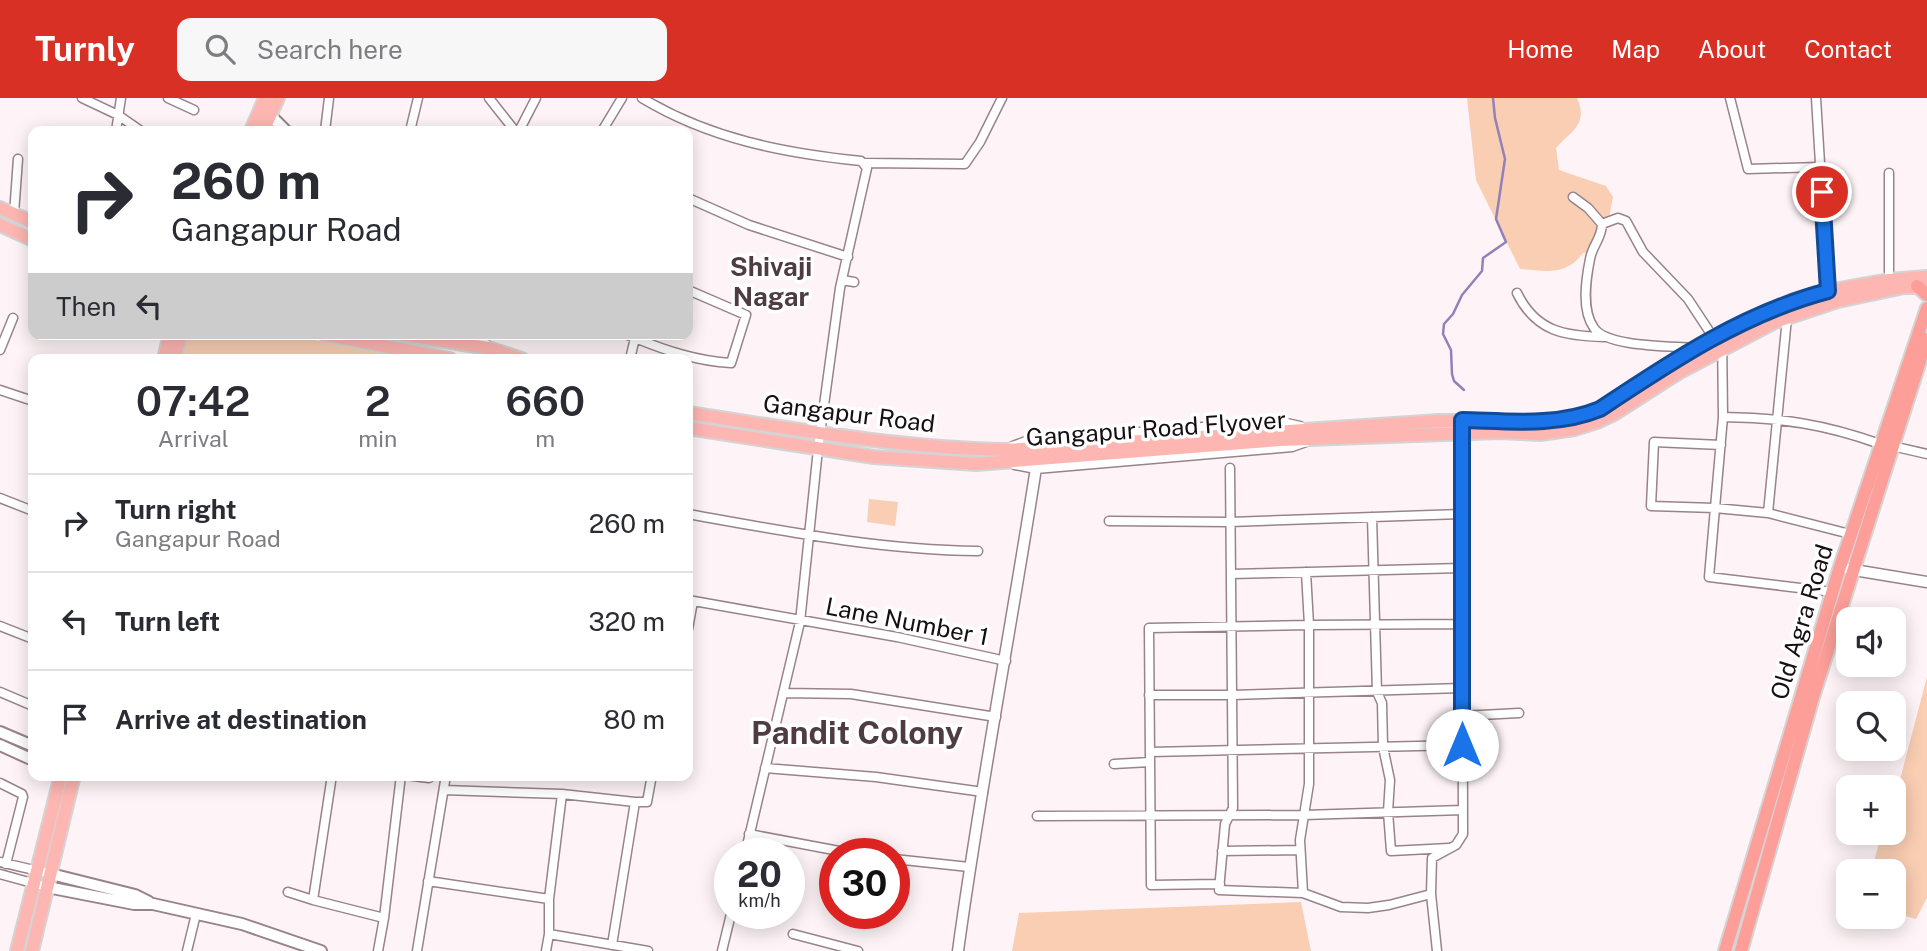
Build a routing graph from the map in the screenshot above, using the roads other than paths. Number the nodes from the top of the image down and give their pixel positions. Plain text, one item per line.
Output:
1 (82, 98) edge
2 (121, 98) edge
3 (168, 98) edge
4 (278, 98) edge
5 (329, 98) edge
6 (418, 98) edge
7 (489, 98) edge
8 (536, 98) edge
9 (622, 98) edge
10 (642, 98) edge
11 (1002, 98) edge
12 (1730, 98) edge
13 (1816, 98) edge
14 (93, 101) edge
15 (266, 107) edge
16 (194, 110) dead end
17 (118, 115) junction
18 (117, 126) edge
19 (134, 126) edge
20 (254, 126) edge
21 (264, 126) edge
22 (282, 126) edge
23 (326, 126) edge
24 (411, 126) edge
25 (513, 126) edge
26 (520, 126) edge
27 (605, 126) edge
28 (18, 159) dead end
29 (865, 163) junction
30 (1820, 167) junction
31 (1889, 173) dead end
32 (1573, 197) dead end
33 (693, 200) edge
34 (0, 208) edge
35 (13, 214) junction
36 (28, 220) edge
37 (1602, 224) junction
38 (0, 225) edge
39 (28, 238) edge
40 (848, 257) junction
41 (842, 280) junction
42 (1889, 280) junction
43 (854, 282) dead end
44 (1925, 286) edge
45 (693, 292) edge
46 (1517, 293) dead end
47 (1828, 298) junction
48 (1927, 308) edge
49 (13, 318) dead end
50 (1787, 318) junction
51 (1717, 335) junction
52 (1604, 337) junction
53 (354, 340) edge
54 (438, 340) edge
55 (481, 340) edge
56 (641, 340) edge
57 (1927, 340) edge
58 (488, 348) junction
59 (1693, 348) junction
60 (1723, 348) junction
61 (0, 350) edge
62 (425, 354) edge
63 (507, 354) edge
64 (678, 354) edge
65 (693, 358) edge
66 (0, 390) edge
67 (28, 399) edge
68 (693, 414) edge
69 (1723, 417) junction
70 (1776, 418) junction
71 (1462, 420) junction
72 (693, 429) edge
73 (820, 433) junction
74 (1310, 434) junction
75 (1462, 434) junction
76 (1721, 445) junction
77 (1886, 445) junction
78 (818, 449) junction
79 (1927, 454) edge
80 (1006, 456) junction
81 (1029, 460) junction
82 (1230, 468) dead end
83 (0, 498) edge
84 (1715, 508) junction
85 (28, 509) edge
86 (1768, 513) junction
87 (1461, 514) junction
88 (693, 515) edge
89 (1372, 517) junction
90 (1109, 521) dead end
91 (1230, 522) junction
92 (1850, 534) junction
93 (810, 536) junction
94 (978, 551) dead end
95 (1461, 568) junction
96 (1845, 569) junction
97 (1373, 570) junction
98 (1306, 572) junction
99 (1231, 574) junction
100 (1927, 582) edge
101 (1833, 592) junction
102 (693, 602) edge
103 (800, 622) junction
104 (1375, 624) junction
105 (1462, 624) junction
106 (1309, 625) junction
107 (0, 626) edge
108 (1231, 627) junction
109 (28, 637) edge
110 (1006, 661) junction
111 (1462, 688) junction
112 (0, 692) edge
113 (1377, 692) junction
114 (783, 693) junction
115 (1309, 693) junction
116 (1149, 695) junction
117 (1231, 695) junction
118 (28, 704) edge
119 (1519, 713) dead end
120 (1462, 716) junction
121 (996, 717) junction
122 (0, 732) edge
123 (28, 744) edge
124 (0, 745) edge
125 (1462, 745) junction
126 (1383, 747) junction
127 (1310, 750) junction
128 (1232, 751) junction
129 (1150, 752) junction
130 (28, 758) edge
131 (1150, 762) junction
132 (1114, 764) dead end
133 (765, 768) junction
134 (67, 781) edge
135 (331, 781) edge
136 (402, 781) edge
137 (445, 781) edge
138 (651, 781) edge
139 (0, 783) edge
140 (444, 790) junction
141 (982, 792) junction
142 (562, 794) junction
143 (635, 802) junction
144 (1463, 810) junction
145 (1388, 812) junction
146 (1150, 815) junction
147 (1304, 815) junction
148 (1037, 816) dead end
149 (1229, 816) junction
150 (750, 834) junction
151 (749, 838) edge
152 (819, 847) edge
153 (1452, 848) junction
154 (1300, 850) junction
155 (1222, 851) junction
156 (910, 861) edge
157 (3, 863) edge
158 (970, 867) junction
159 (0, 874) edge
160 (43, 879) junction
161 (428, 881) junction
162 (1220, 884) junction
163 (288, 892) dead end
164 (1303, 893) junction
165 (1432, 894) junction
166 (549, 898) junction
167 (313, 900) junction
168 (196, 914) junction
169 (384, 918) junction
170 (727, 929) edge
171 (549, 934) junction
172 (793, 934) dead end
173 (612, 945) junction
174 (297, 947) edge
175 (416, 950) edge
176 (17, 951) edge
177 (32, 951) edge
178 (187, 951) edge
179 (321, 951) edge
180 (378, 951) edge
181 (546, 951) edge
182 (648, 951) edge
183 (722, 951) edge
184 (858, 951) edge
185 (958, 951) edge
186 (1437, 951) edge
187 (1725, 951) edge
188 (1741, 951) edge

1 - 14 street
2 - 17 street
3 - 16 street
4 - 15 main road
5 - 23 street
6 - 24 street
7 - 25 street
8 - 26 street
9 - 27 street
10 - 29 street
11 - 29 street
12 - 30 street
13 - 30 street
14 - 17 street
15 - 20 main road
15 - 21 main road
15 - 22 main road
17 - 18 street
17 - 19 street
28 - 35 street
29 - 40 street
30 - 47 street
31 - 42 street
32 - 37 street
33 - 40 street
34 - 35 main road
35 - 36 main road
37 - 51 street
37 - 52 street
38 - 39 main road
40 - 41 street
41 - 43 street
41 - 73 street
42 - 44 main road
42 - 47 main road
44 - 47 main road
45 - 65 street
46 - 52 street
47 - 50 main road
47 - 51 main road
48 - 77 highway, Old Agra Road
49 - 61 street
50 - 60 main road
50 - 70 street
51 - 59 main road
51 - 60 street
52 - 59 street
53 - 62 main road
54 - 58 main road
55 - 58 main road
56 - 64 street
57 - 77 highway, Old Agra Road
58 - 63 main road
59 - 71 main road
60 - 69 street
60 - 75 main road
66 - 67 street
68 - 73 main road, Gangapur Road
69 - 70 street
69 - 76 street
70 - 77 street
70 - 86 street
71 - 74 main road
71 - 75 street
72 - 78 main road, Gangapur Road
73 - 78 street
73 - 80 main road, Gangapur Road
74 - 75 main road
74 - 80 street
74 - 81 main road, Gangapur Road Flyover
74 - 81 street
75 - 87 street
76 - 84 street
76 - 84 street
77 - 79 street
77 - 92 highway, Old Agra Road
77 - 96 highway, Old Agra Road
78 - 80 main road, Gangapur Road
78 - 93 street
80 - 81 main road, Gangapur Road Flyover
80 - 81 street
81 - 110 street
82 - 91 street
83 - 85 street
84 - 86 street
84 - 101 street
86 - 92 street
87 - 89 street
87 - 95 street
88 - 93 street
89 - 91 street
89 - 97 street
90 - 91 street
91 - 99 street
92 - 96 highway, Old Agra Road
93 - 94 street
93 - 103 street
95 - 97 street
95 - 105 street
96 - 100 street
96 - 101 highway, Old Agra Road
96 - 188 highway, Old Agra Road
97 - 98 street
97 - 104 street
98 - 99 street
98 - 106 street
99 - 108 street
101 - 187 highway, Old Agra Road
102 - 103 street, Lane Number 1
103 - 110 street, Lane Number 1
103 - 114 street
104 - 105 street
104 - 106 street
104 - 113 street
105 - 111 street
106 - 108 street
106 - 115 street
107 - 109 street
108 - 116 street
108 - 117 street
110 - 121 street
111 - 113 street
111 - 120 street
112 - 118 street
113 - 115 street
113 - 126 street
114 - 121 street
114 - 133 street
115 - 117 street
115 - 127 street
116 - 117 street
116 - 129 street
117 - 128 street
119 - 120 street
120 - 125 street
121 - 141 street
122 - 123 main road
124 - 130 main road
125 - 126 street
125 - 144 street
126 - 127 street
126 - 145 street
127 - 128 street
127 - 147 street
128 - 129 street
128 - 149 street
129 - 131 street
131 - 132 street
131 - 146 street
133 - 141 street
133 - 150 street
134 - 160 main road
135 - 167 street
136 - 169 street
137 - 140 street
138 - 143 street
139 - 157 street
140 - 142 street
140 - 161 street
141 - 158 street
142 - 143 street
142 - 166 street
143 - 173 street
144 - 145 street
144 - 153 street
145 - 147 street
145 - 153 street
146 - 148 street
146 - 149 street
146 - 162 street
147 - 149 street
147 - 154 street
149 - 155 street
150 - 151 street
150 - 152 street
153 - 165 street
154 - 155 street
154 - 164 street
155 - 162 street
156 - 158 street
157 - 160 street
158 - 185 street
159 - 160 street
160 - 168 main road
160 - 176 main road
160 - 177 main road
161 - 166 street
161 - 175 street
162 - 164 street
163 - 167 street
164 - 165 street
165 - 186 street
166 - 171 street
167 - 169 street
168 - 174 main road
168 - 178 street
169 - 180 street
170 - 183 street
171 - 173 street
171 - 181 street
172 - 184 street
173 - 182 street
174 - 179 main road

